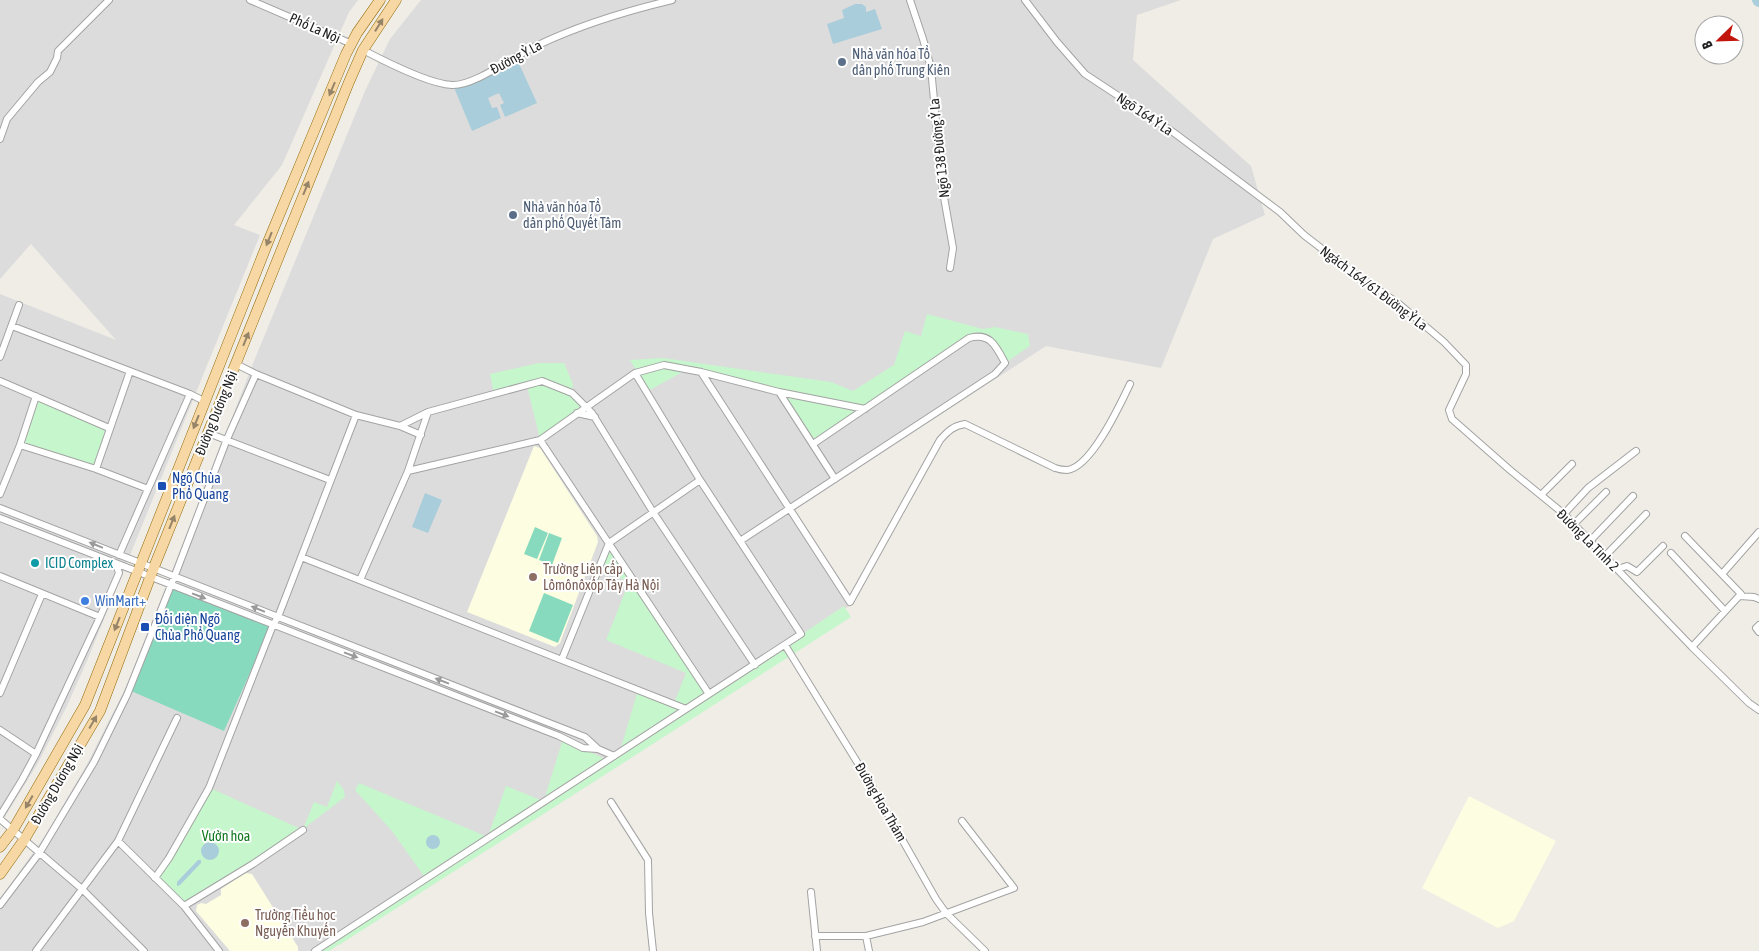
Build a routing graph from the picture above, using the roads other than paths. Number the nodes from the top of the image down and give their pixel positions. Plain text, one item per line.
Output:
1 (109, 0) edge
2 (250, 0) edge
3 (380, 0) edge
4 (396, 0) edge
5 (672, 0) edge
6 (910, 0) edge
7 (1024, 0) edge
8 (352, 44) junction
9 (363, 50) junction
10 (0, 139) edge
11 (1280, 212) joint
12 (950, 268) dead end
13 (20, 305) dead end
14 (12, 326) junction
15 (0, 357) edge
16 (236, 364) junction
17 (1466, 365) joint
18 (130, 371) junction
19 (701, 372) junction
20 (635, 373) junction
21 (256, 374) junction
22 (0, 381) edge
23 (1130, 384) dead end
24 (779, 392) junction
25 (190, 394) junction
26 (36, 396) junction
27 (204, 401) junction
28 (587, 406) junction
29 (865, 409) junction
30 (428, 412) junction
31 (577, 413) junction
32 (356, 415) junction
33 (595, 417) junction
34 (400, 426) junction
35 (109, 428) junction
36 (208, 433) junction
37 (421, 435) junction
38 (227, 439) junction
39 (540, 440) junction
40 (813, 444) junction
41 (20, 445) junction
42 (1636, 451) dead end
43 (1572, 464) dead end
44 (96, 469) junction
45 (408, 471) junction
46 (835, 479) junction
47 (330, 480) junction
48 (700, 480) junction
49 (148, 489) junction
50 (1606, 492) dead end
51 (0, 494) edge
52 (1541, 496) junction
53 (1633, 496) dead end
54 (0, 508) edge
55 (789, 509) junction
56 (654, 512) junction
57 (1564, 514) junction
58 (1646, 514) dead end
59 (0, 518) edge
60 (1574, 524) junction
61 (1759, 532) edge
62 (1685, 536) dead end
63 (740, 541) junction
64 (1590, 541) junction
65 (609, 543) junction
66 (1663, 546) dead end
67 (1671, 553) dead end
68 (119, 555) junction
69 (1605, 556) junction
70 (301, 557) junction
71 (116, 564) junction
72 (140, 567) junction
73 (1618, 569) junction
74 (152, 572) junction
75 (1722, 574) junction
76 (175, 575) junction
77 (0, 576) edge
78 (360, 580) junction
79 (171, 586) junction
80 (42, 594) junction
81 (1740, 596) junction
82 (1759, 599) edge
83 (1725, 612) junction
84 (100, 616) junction
85 (278, 617) junction
86 (273, 625) junction
87 (1759, 625) edge
88 (1759, 632) edge
89 (785, 645) junction
90 (1692, 647) junction
91 (562, 660) junction
92 (755, 664) junction
93 (0, 693) edge
94 (709, 694) junction
95 (686, 709) junction
96 (1759, 710) edge
97 (177, 718) dead end
98 (0, 730) edge
99 (598, 749) junction
100 (36, 754) junction
101 (614, 756) junction
102 (611, 802) dead end
103 (0, 818) edge
104 (962, 821) dead end
105 (13, 830) junction
106 (303, 830) dead end
107 (24, 840) junction
108 (118, 841) junction
109 (0, 847) edge
110 (40, 852) junction
111 (0, 874) edge
112 (156, 878) junction
113 (82, 889) junction
114 (810, 892) dead end
115 (0, 905) edge
116 (184, 906) junction
117 (946, 913) junction
118 (814, 936) junction
119 (866, 936) junction
120 (36, 951) edge
121 (144, 951) edge
122 (219, 951) edge
123 (314, 951) edge
124 (652, 951) edge
125 (817, 951) edge
126 (869, 951) edge
127 (985, 951) edge

1 - 10 street
2 - 8 street, Phố La Nội
3 - 8 main road, Đường Dương Nội
9 -> 4 main road, Đường Dương Nội
5 - 9 street, Đường Ỷ La
6 - 12 street, Ngõ 138 Đường Ỷ La
7 - 11 street, Ngõ 164 Ỷ La
8 - 9 main road
8 -> 27 main road, Đường Dương Nội
16 -> 9 main road, Đường Dương Nội
11 - 17 street, Ngách 164/61 Đường Ỷ La
13 - 14 street
14 - 15 street
14 - 18 street
16 - 21 street
16 - 36 main road, Đường Dương Nội
17 - 52 street, Đường La Tinh 2
18 - 25 street
18 - 35 street
19 - 20 street
19 - 24 street
19 - 55 street
20 - 28 street
20 - 48 street
21 - 32 street
21 - 38 street
22 - 26 street
23 - 55 street
24 - 29 street
24 - 40 street
25 - 27 street
25 - 49 street
26 - 35 street
26 - 41 street
27 -> 72 main road, Đường Dương Nội
28 - 30 street
28 - 31 street
28 - 33 street
29 - 40 street
29 - 46 street
30 - 34 street
30 - 37 street
31 - 33 street
31 - 39 street
32 - 34 street
32 - 47 street
33 - 56 street
34 - 37 street
35 - 44 street
36 - 38 street
74 -> 36 main road, Đường Dương Nội
37 - 45 street
38 - 47 street
38 - 76 street
39 - 45 street
39 - 65 street
40 - 46 street
41 - 44 street
41 - 51 street
42 - 57 street
43 - 52 street
44 - 49 street
45 - 78 street
46 - 55 street
47 - 70 street
48 - 56 street
48 - 63 street
49 - 68 street
50 - 60 street
52 - 57 street, Đường La Tinh 2
53 - 64 street
68 -> 54 street
55 - 63 street
56 - 65 street
56 - 92 street
57 - 60 street, Đường La Tinh 2
58 - 69 street
59 - 71 street
60 - 64 street, Đường La Tinh 2
61 - 75 street
62 - 75 street
63 - 89 street
64 - 69 street, Đường La Tinh 2
65 - 91 street
65 - 94 street
66 - 73 street
67 - 83 street
68 - 72 street
69 - 73 street, Đường La Tinh 2
70 - 78 street
70 - 85 street
71 - 72 street
71 - 84 street
72 - 74 street
72 -> 105 main road, Đường Dương Nội
73 - 90 street, Đường La Tinh 2
74 - 76 street
74 - 79 street
107 -> 74 main road, Đường Dương Nội
75 - 81 street
76 - 79 street
85 -> 76 street
77 - 80 street
78 - 91 street
79 -> 86 street
79 - 110 street
80 - 84 street
80 - 93 street
81 - 82 street
81 - 83 street
83 - 90 street
84 - 100 street
85 - 86 street
99 -> 85 street
86 -> 99 street
86 - 112 street
87 - 88 street
89 - 92 street
89 - 117 street, Đường Hoa Thám
90 - 96 street, Đường La Tinh 2
91 - 95 street
92 - 94 street
94 - 95 street
95 - 101 street
97 - 108 street
98 - 100 street
99 - 101 street
100 - 103 street
101 - 123 street
102 - 124 street
103 - 105 street
104 - 117 street
105 - 107 street
105 - 109 main road, Đường Dương Nội
106 - 116 street
107 - 110 street
107 - 111 main road, Đường Dương Nội
108 - 112 street
108 - 113 street
110 - 113 street
110 - 115 street
112 - 116 street
113 - 120 street
113 - 121 street
114 - 118 street
116 - 122 street
117 - 119 street
117 - 127 street, Đường Hoa Thám
118 - 119 street
118 - 125 street
119 - 126 street

